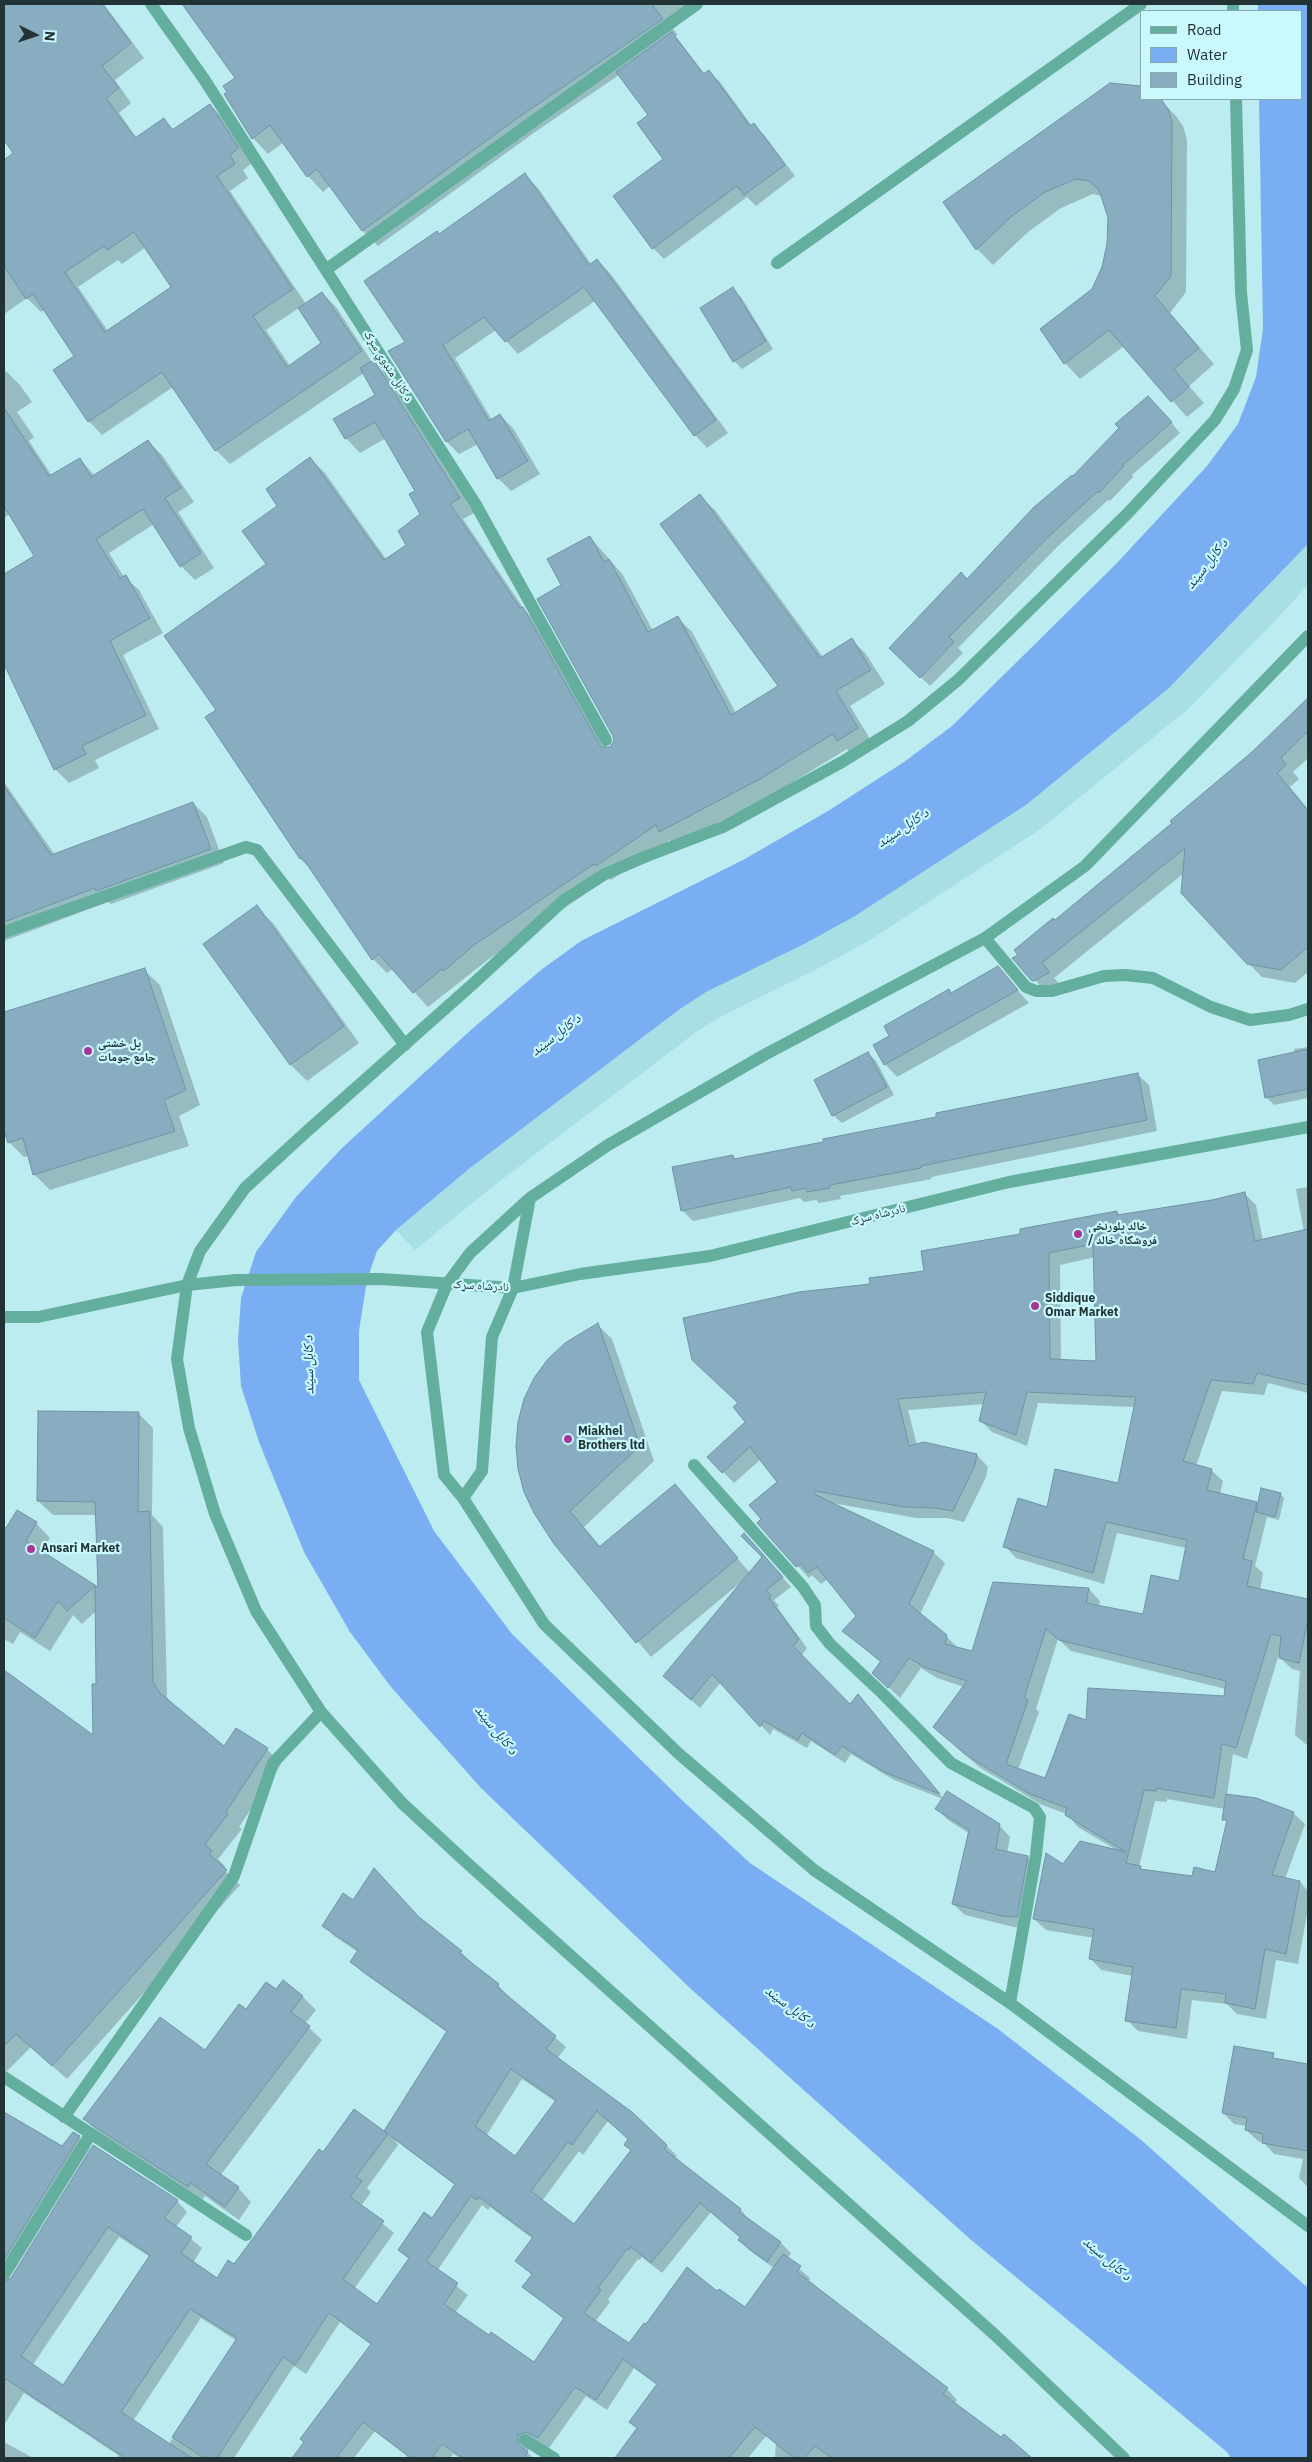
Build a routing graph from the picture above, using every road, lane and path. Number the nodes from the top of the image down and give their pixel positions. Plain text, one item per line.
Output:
1 (151, 4) edge
2 (697, 4) edge
3 (1141, 4) edge
4 (1236, 100) edge
5 (777, 263) dead end
6 (327, 269) junction
7 (1308, 636) edge
8 (606, 740) dead end
9 (4, 932) edge
10 (985, 938) junction
11 (1308, 1008) edge
12 (405, 1045) junction
13 (1308, 1127) edge
14 (530, 1198) junction
15 (447, 1284) junction
16 (187, 1285) junction
17 (513, 1288) junction
18 (4, 1317) edge
19 (694, 1465) dead end
20 (463, 1498) junction
21 (321, 1712) junction
22 (1010, 2003) junction
23 (4, 2076) edge
24 (64, 2117) junction
25 (90, 2135) junction
26 (1308, 2226) edge
27 (246, 2235) dead end
28 (4, 2274) edge
29 (526, 2440) dead end
30 (554, 2458) edge
31 (1124, 2458) edge

1 - 6 street, د کابل منډوي سړک
2 - 6 street
3 - 5 street
4 - 12 street
6 - 8 street, د کابل منډوي سړک
7 - 10 street
9 - 12 street
10 - 11 street
10 - 14 street
12 - 16 street
13 - 17 street, نادرشاه سړک
14 - 15 street
14 - 17 street
15 - 16 street, نادرشاه سړک
15 - 17 street, نادرشاه سړک
15 - 20 street
16 - 18 street, نادرشاه سړک
16 - 21 street
17 - 20 street
19 - 22 street
20 - 22 street
21 - 24 street
21 - 31 street
22 - 26 street
23 - 24 street
24 - 25 street
25 - 27 street
25 - 28 street
29 - 30 street

